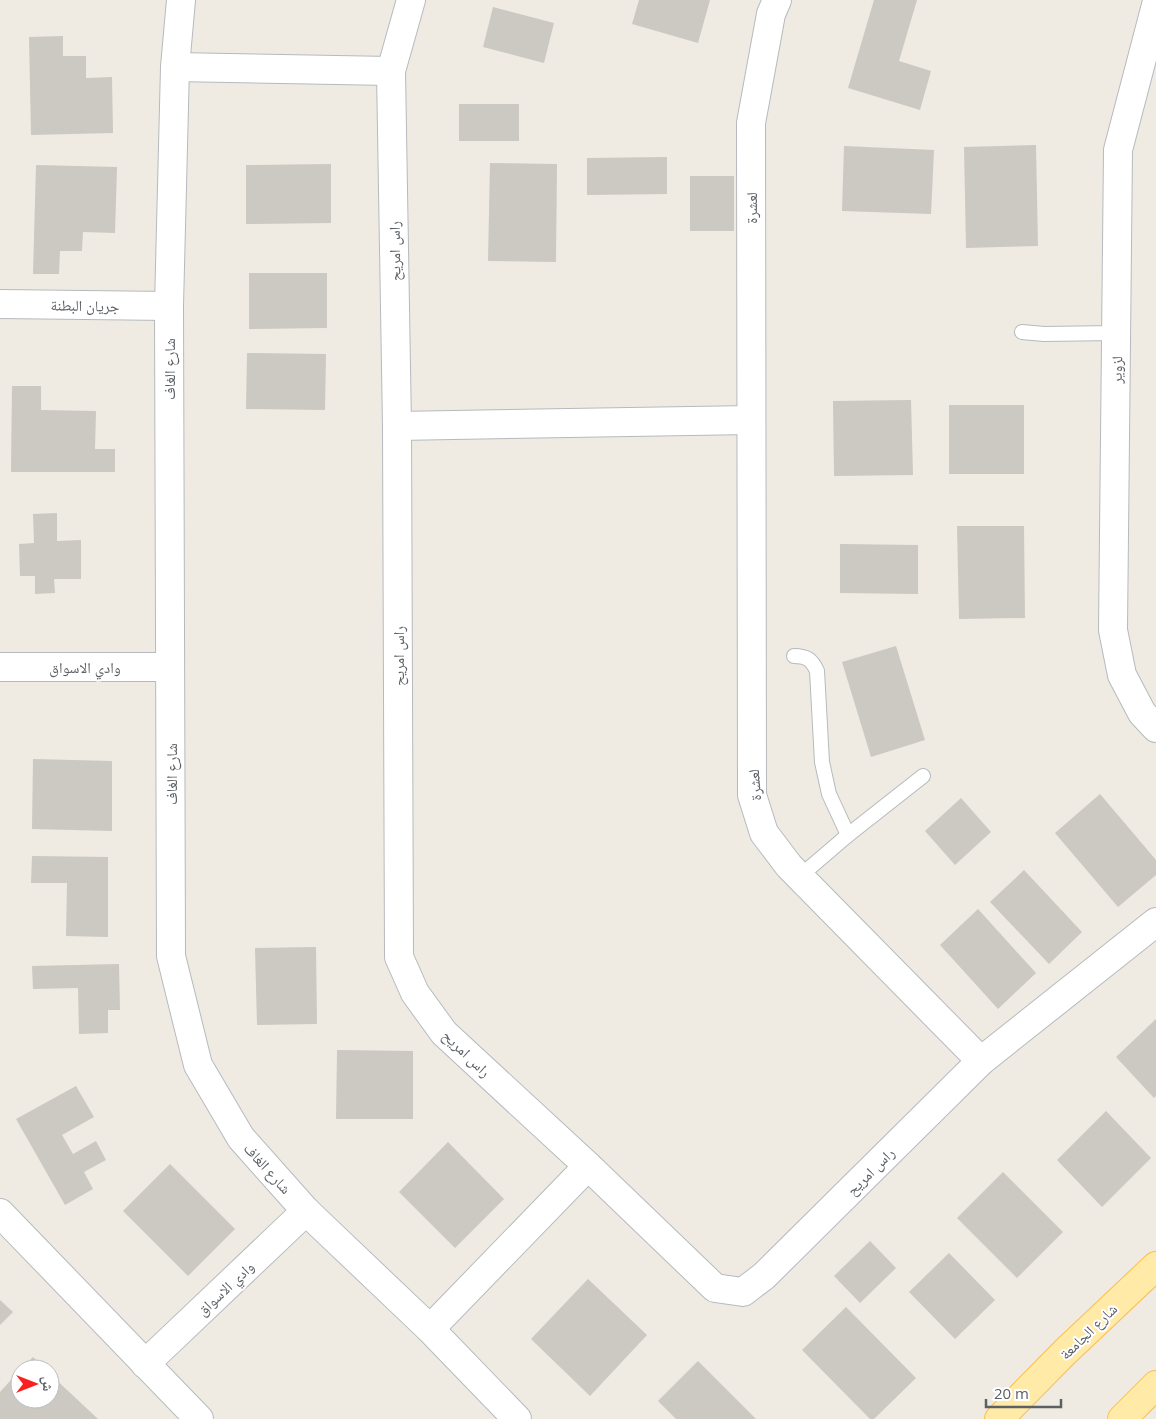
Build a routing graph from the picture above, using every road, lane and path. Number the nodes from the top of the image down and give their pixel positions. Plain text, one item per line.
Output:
1 (181, 0) edge
2 (411, 0) edge
3 (777, 0) edge
4 (1151, 0) edge
5 (1156, 3) edge
6 (175, 67) junction
7 (392, 71) junction
8 (0, 304) edge
9 (169, 306) junction
10 (1022, 332) dead end
11 (1116, 333) junction
12 (751, 420) junction
13 (397, 426) junction
14 (794, 656) dead end
15 (0, 667) edge
16 (170, 667) junction
17 (1156, 728) edge
18 (923, 776) dead end
19 (848, 835) junction
20 (799, 877) junction
21 (1156, 922) edge
22 (981, 1061) junction
23 (588, 1166) junction
24 (306, 1211) junction
25 (0, 1213) edge
26 (1156, 1266) edge
27 (430, 1329) junction
28 (145, 1364) junction
29 (1156, 1385) edge
30 (199, 1419) edge
31 (517, 1419) edge
32 (999, 1419) edge
33 (1122, 1419) edge

1 - 6 street, شارع الغاف
2 - 7 street, راس امريح
3 - 12 street, لعشرة
4 - 5 street
5 - 11 street, لزوير
6 - 7 street
6 - 9 street, شارع الغاف
7 - 13 street, راس امريح
8 - 9 street, جريان البطنة
9 - 16 street, شارع الغاف
10 - 11 lane
11 - 17 street, لزوير
12 - 13 street
12 - 20 street, لعشرة
13 - 23 street, راس امريح
14 - 19 lane
15 - 16 street, وادي الاسواق
16 - 24 street, شارع الغاف
18 - 19 lane
19 - 20 lane
20 - 22 street, لعشرة
21 - 22 street, راس امريح
22 - 23 street, راس امريح
23 - 27 street
24 - 27 street, شارع الغاف
24 - 28 street, وادي الاسواق
25 - 28 street
26 - 32 main road, شارع الجامعة
27 - 31 street, شارع الغاف
28 - 30 street
29 - 33 main road

